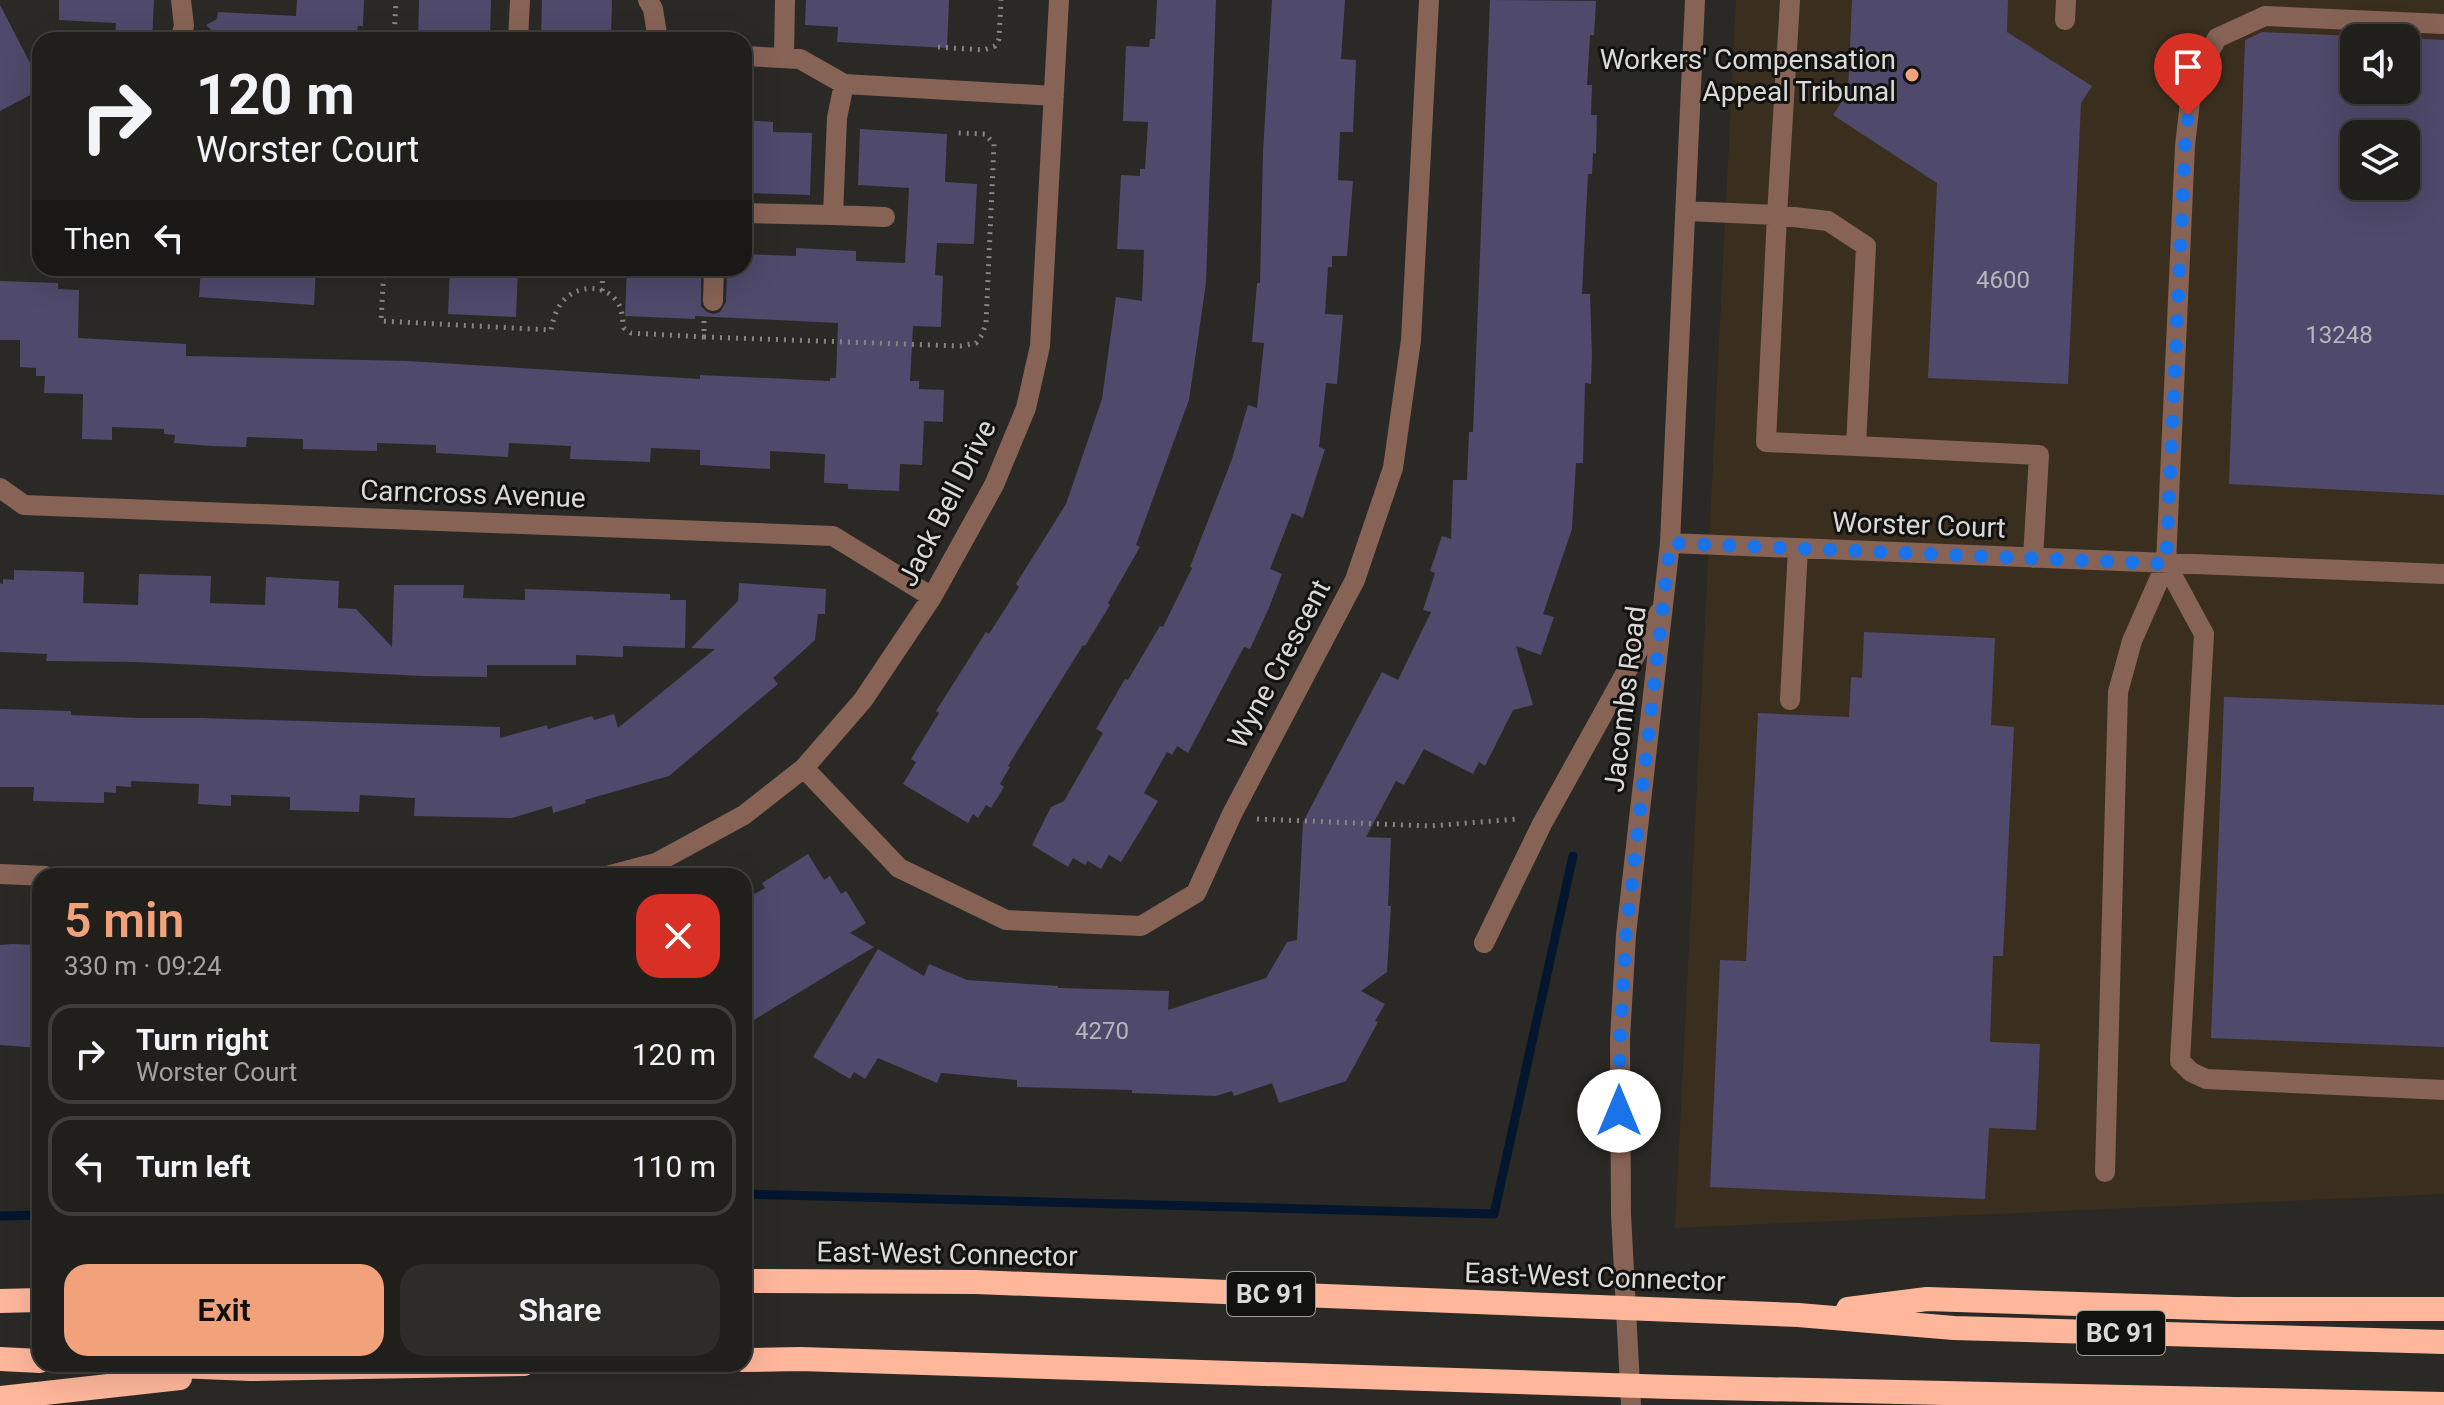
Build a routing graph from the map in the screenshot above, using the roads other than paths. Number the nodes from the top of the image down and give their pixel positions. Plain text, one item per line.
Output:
1 (181, 0) edge
2 (520, 0) edge
3 (648, 0) edge
4 (785, 0) edge
5 (1059, 0) edge
6 (1429, 0) edge
7 (1695, 0) edge
8 (1790, 0) edge
9 (2444, 24) edge
10 (182, 32) edge
11 (518, 32) edge
12 (657, 32) edge
13 (752, 56) edge
14 (784, 56) junction
15 (844, 84) junction
16 (1054, 96) junction
17 (1686, 211) junction
18 (752, 213) edge
19 (833, 215) junction
20 (1777, 215) junction
21 (885, 217) dead end
22 (714, 276) edge
23 (713, 301) road end
24 (1856, 446) junction
25 (0, 488) edge
26 (1670, 543) junction
27 (1798, 548) junction
28 (2033, 558) junction
29 (2166, 564) junction
30 (2444, 574) edge
31 (932, 597) junction
32 (1666, 601) junction
33 (1790, 700) dead end
34 (804, 768) junction
35 (637, 868) edge
36 (0, 874) edge
37 (32, 875) edge
38 (1484, 943) dead end
39 (2444, 1090) edge
40 (2105, 1172) dead end
41 (752, 1281) edge
42 (32, 1300) edge
43 (0, 1301) edge
44 (2444, 1309) edge
45 (1798, 1315) junction
46 (2444, 1342) edge
47 (0, 1359) edge
48 (752, 1360) edge
49 (32, 1361) edge
50 (224, 1372) edge
51 (1671, 1387) junction
52 (0, 1398) edge
53 (2444, 1404) edge
54 (1631, 1405) edge
55 (1722, 1405) edge

1 - 10 street
2 - 11 street
3 - 12 street
4 - 14 street
5 - 16 street, Jack Bell Drive
6 - 34 street, Wyne Crescent
7 - 17 street, Jacombs Road
8 - 20 street
9 - 29 street
13 - 14 street
14 - 15 street
15 - 16 street
15 - 19 street
16 - 31 street, Jack Bell Drive
17 - 20 street
17 - 26 street, Jacombs Road
18 - 19 street
19 - 21 street
20 - 24 street
20 - 24 street
22 - 23 street
24 - 28 street
25 - 31 street, Carncross Avenue
26 - 27 street, Worster Court
26 - 32 street, Jacombs Road
27 - 28 street, Worster Court
27 - 33 street
28 - 29 street, Worster Court
29 - 30 street, Worster Court
29 - 39 street
29 - 40 street
31 - 34 street, Jack Bell Drive
32 - 38 street
32 - 54 street, Jacombs Road
34 - 35 street, Jack Bell Drive
36 - 37 street
41 - 45 highway, East-West Connector / BC 91
42 - 43 highway
44 - 45 highway
45 - 46 highway, East-West Connector / BC 91
47 - 49 highway
48 - 51 highway, BC 91
50 - 52 highway
51 - 53 highway, BC 91
51 - 55 highway

